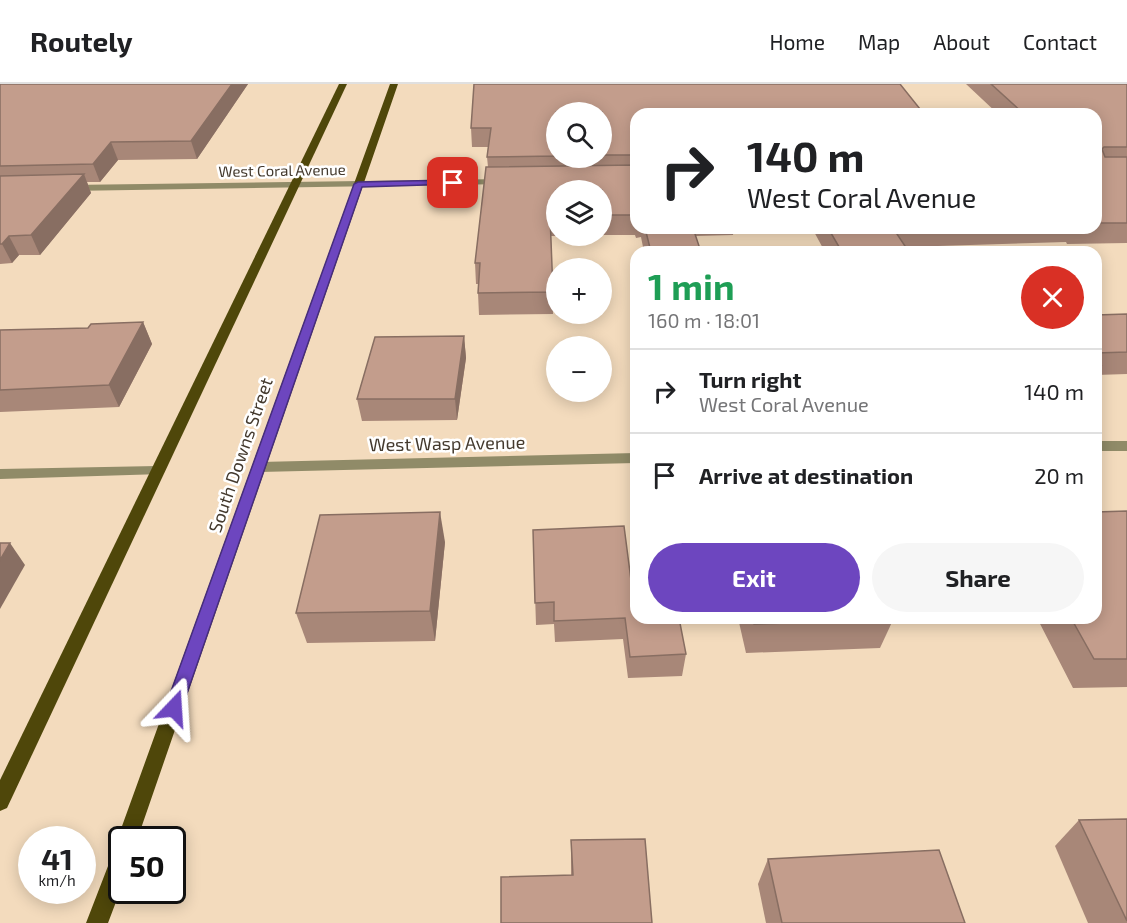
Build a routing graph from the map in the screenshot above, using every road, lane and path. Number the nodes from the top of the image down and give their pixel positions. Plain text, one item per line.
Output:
1 (343, 84) edge
2 (394, 84) edge
3 (510, 182) edge
4 (358, 184) junction
5 (295, 185) junction
6 (58, 188) edge
7 (1102, 446) edge
8 (1127, 446) edge
9 (630, 458) edge
10 (260, 467) junction
11 (156, 471) junction
12 (0, 474) edge
13 (0, 801) edge
14 (132, 826) edge
15 (108, 893) edge
16 (97, 923) edge

1 - 5 main road
2 - 4 main road, South Downs Street
3 - 4 street, West Coral Avenue
4 - 5 street, West Coral Avenue
4 - 10 main road, South Downs Street
5 - 6 street, West Coral Avenue
5 - 11 main road
7 - 8 street
9 - 10 street, West Wasp Avenue
10 - 14 main road, South Downs Street
11 - 12 street
11 - 13 main road
15 - 16 main road

